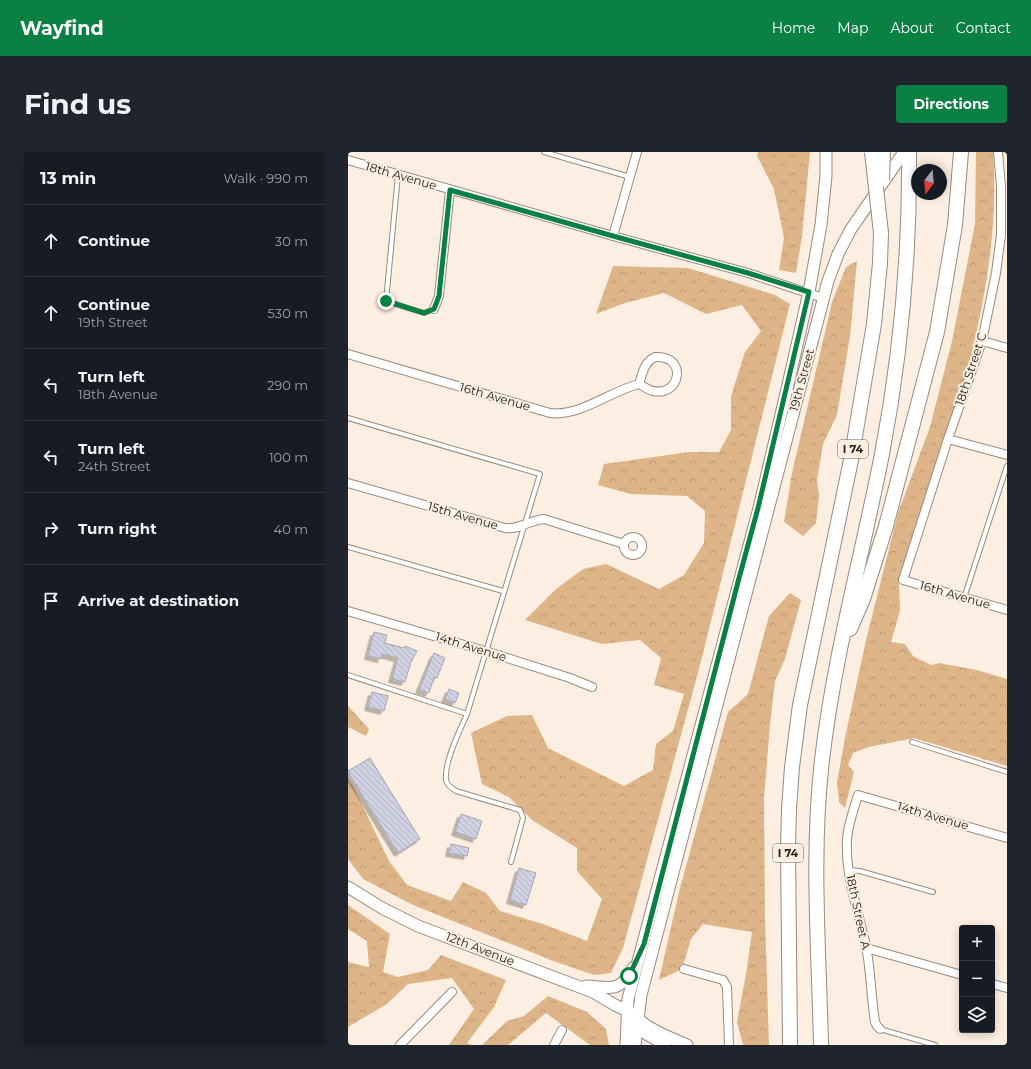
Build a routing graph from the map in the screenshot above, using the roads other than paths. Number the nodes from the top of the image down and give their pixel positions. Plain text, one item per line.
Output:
1 (544, 152) edge
2 (637, 152) edge
3 (826, 152) edge
4 (872, 152) edge
5 (883, 152) edge
6 (904, 152) edge
7 (909, 152) edge
8 (961, 152) edge
9 (998, 152) edge
10 (348, 160) edge
11 (398, 175) junction
12 (630, 177) junction
13 (450, 190) junction
14 (881, 233) junction
15 (613, 236) junction
16 (809, 292) junction
17 (823, 298) junction
18 (434, 309) joint
19 (982, 341) junction
20 (1007, 348) edge
21 (348, 354) edge
22 (639, 384) junction
23 (348, 418) edge
24 (948, 439) junction
25 (1007, 455) edge
26 (1007, 466) edge
27 (348, 483) edge
28 (523, 525) junction
29 (624, 544) dead end
30 (348, 547) edge
31 (903, 580) joint
32 (503, 591) junction
33 (964, 598) junction
34 (1007, 610) edge
35 (348, 612) edge
36 (485, 651) junction
37 (838, 656) junction
38 (348, 675) edge
39 (592, 687) dead end
40 (467, 714) junction
41 (912, 742) dead end
42 (1007, 772) edge
43 (858, 795) joint
44 (1007, 838) edge
45 (511, 862) dead end
46 (849, 870) junction
47 (348, 887) edge
48 (933, 892) dead end
49 (644, 944) junction
50 (866, 948) junction
51 (684, 969) dead end
52 (959, 975) edge
53 (579, 985) junction
54 (995, 985) edge
55 (1007, 988) edge
56 (452, 992) dead end
57 (632, 1019) junction
58 (880, 1029) joint
59 (562, 1030) dead end
60 (400, 1045) edge
61 (554, 1045) edge
62 (626, 1045) edge
63 (636, 1045) edge
64 (666, 1045) edge
65 (687, 1045) edge
66 (729, 1045) edge
67 (790, 1045) edge
68 (822, 1045) edge
69 (935, 1045) edge

1 - 12 lane
2 - 12 street
3 - 16 main road, 19th Street
4 - 14 highway, bridge
5 - 14 highway, I 74, bridge
6 - 17 main road, 19th Street
7 - 37 highway, I 74
8 - 37 highway
9 - 19 street, 18th Street C
10 - 11 street, 18th Avenue
11 - 13 street, 18th Avenue
11 - 18 lane
12 - 15 street
13 - 15 street, 18th Avenue
13 - 18 street
14 - 67 highway, I 74
15 - 16 street, 18th Avenue
16 - 17 street, 18th Avenue
16 - 49 main road, 19th Street
17 - 57 main road, 19th Street
19 - 20 street
19 - 24 street, 18th Street C
21 - 22 street, 16th Avenue
22 - 22 street
23 - 28 lane
24 - 25 street
24 - 31 street, 18th Street C
26 - 33 lane
27 - 28 street, 15th Avenue
28 - 29 street, 15th Avenue
28 - 32 lane
30 - 32 lane
31 - 33 street, 16th Avenue
32 - 36 lane
33 - 34 street, 16th Avenue
35 - 36 street, 14th Avenue
36 - 39 street, 14th Avenue
36 - 40 lane
37 - 68 highway, I 74
38 - 40 lane
40 - 45 lane
41 - 42 lane
43 - 44 street, 14th Avenue
43 - 46 street, 18th Street A
46 - 48 lane
46 - 50 street, 18th Street A
47 - 53 main road, 12th Avenue
49 - 53 main road
49 - 57 main road, 19th Street
50 - 52 street
50 - 58 street, 18th Street A
51 - 66 street
53 - 57 main road, 12th Avenue
54 - 55 street
56 - 60 street
57 - 62 main road, 19th Street
57 - 63 main road, 19th Street
57 - 64 main road, 12th Avenue
57 - 65 main road, 12th Avenue
58 - 69 lane
59 - 61 street

